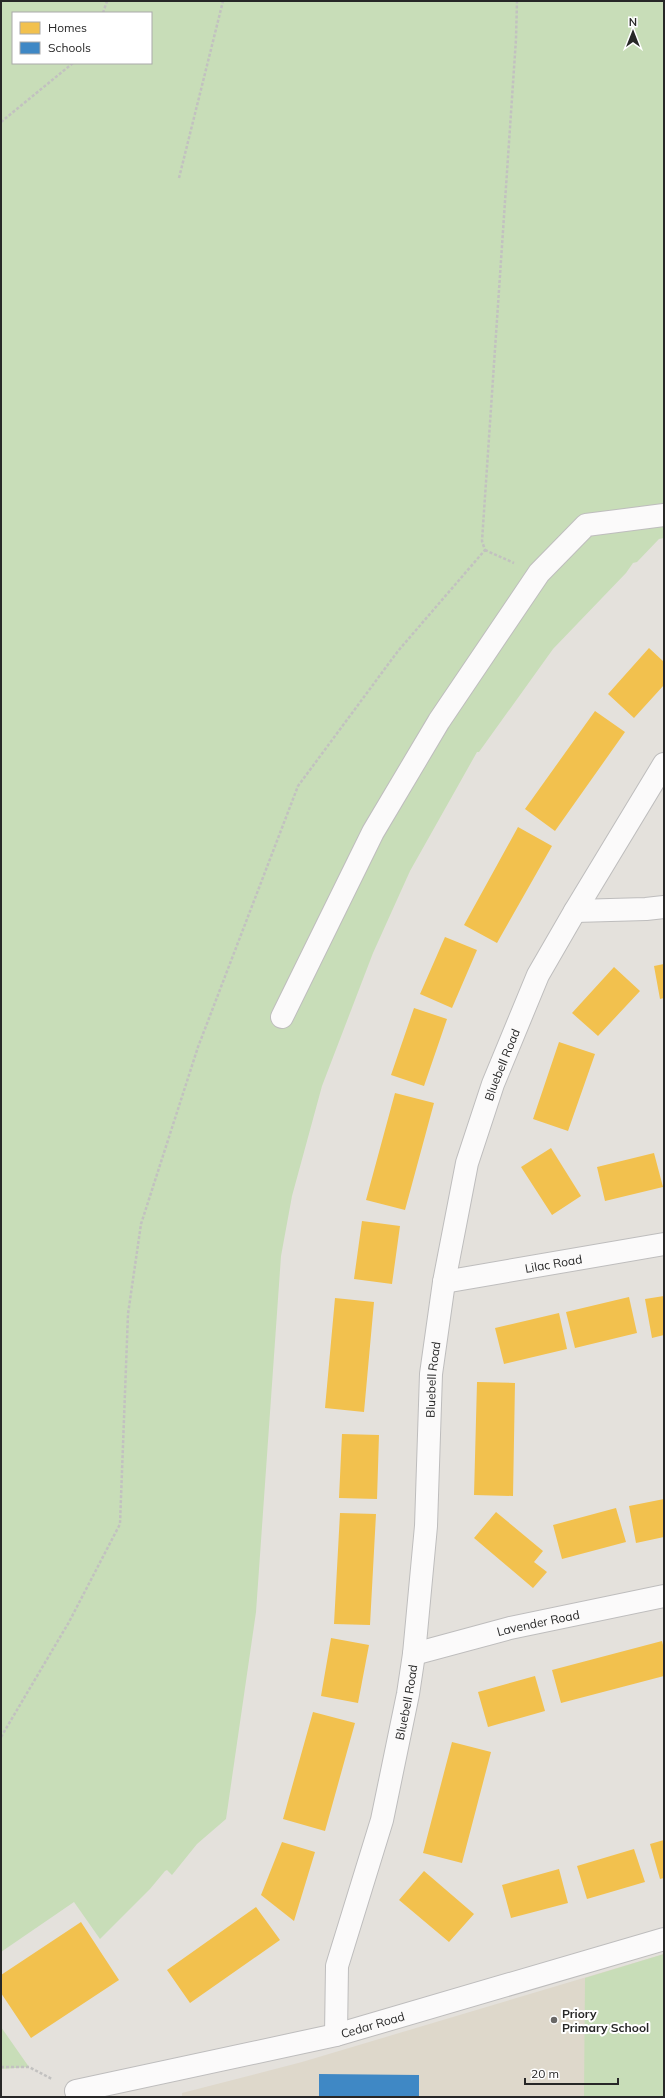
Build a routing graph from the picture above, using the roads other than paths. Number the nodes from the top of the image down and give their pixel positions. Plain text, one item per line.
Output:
1 (664, 515) edge
2 (664, 764) edge
3 (664, 907) edge
4 (575, 911) junction
5 (282, 1017) dead end
6 (664, 1244) edge
7 (444, 1282) junction
8 (664, 1596) edge
9 (414, 1654) junction
10 (664, 1939) edge
11 (336, 2035) junction
12 (76, 2091) road end

1 - 5 street
2 - 4 street, Bluebell Road
3 - 4 street
4 - 7 street, Bluebell Road
6 - 7 street, Lilac Road
7 - 9 street, Bluebell Road
8 - 9 street, Lavender Road
9 - 11 street, Bluebell Road
10 - 11 street, Cedar Road
11 - 12 street, Cedar Road

